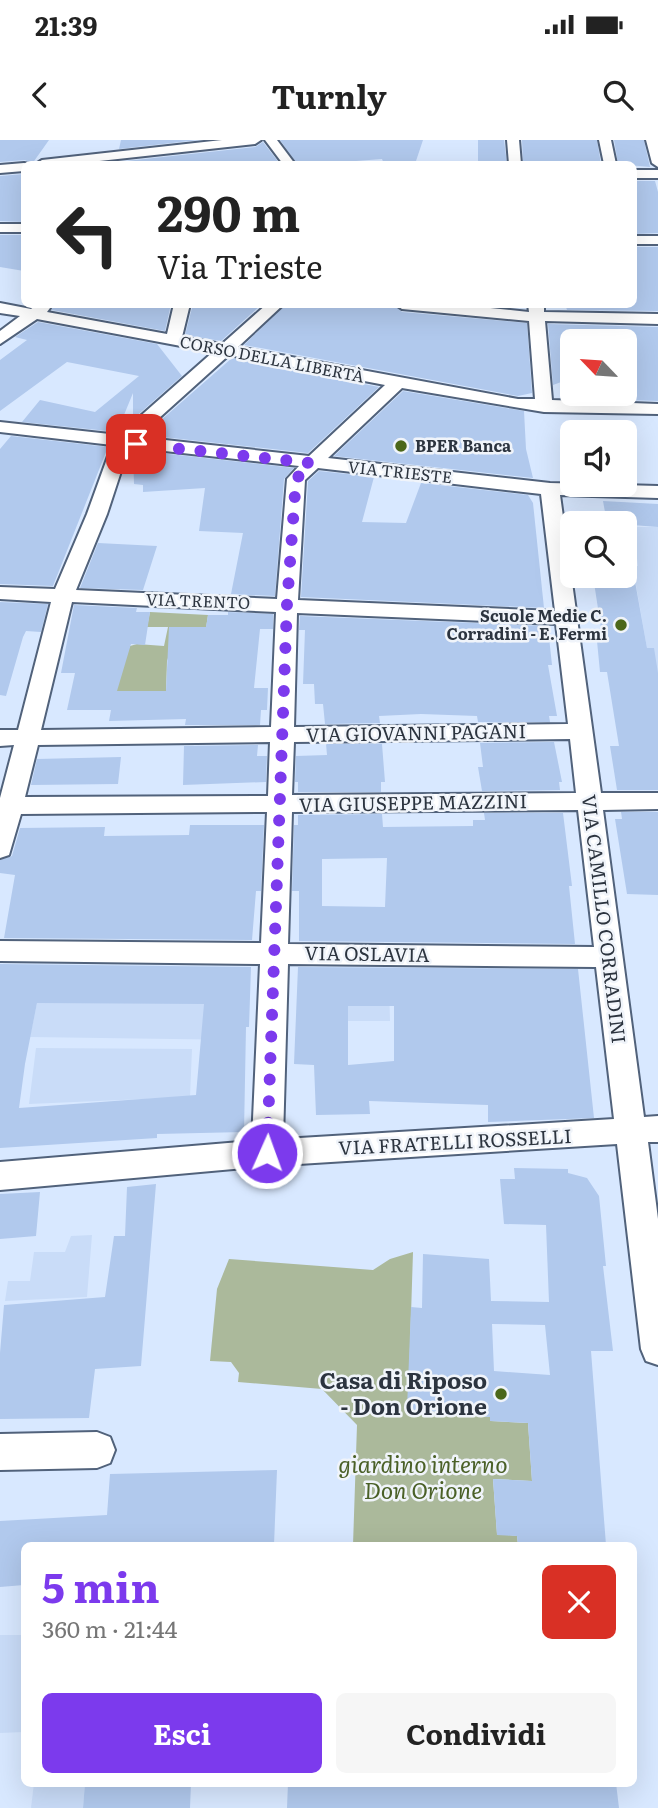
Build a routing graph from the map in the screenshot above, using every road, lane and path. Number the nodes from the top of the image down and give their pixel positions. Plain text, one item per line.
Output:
1 (86, 140) edge
2 (255, 140) edge
3 (271, 140) edge
4 (513, 140) edge
5 (605, 140) edge
6 (652, 140) edge
7 (102, 161) edge
8 (287, 161) edge
9 (515, 161) edge
10 (609, 161) edge
11 (658, 163) edge
12 (21, 167) edge
13 (0, 169) edge
14 (637, 174) edge
15 (658, 174) edge
16 (0, 228) edge
17 (21, 228) edge
18 (637, 240) edge
19 (658, 240) edge
20 (0, 308) edge
21 (181, 308) edge
22 (272, 308) edge
23 (479, 308) edge
24 (41, 309) edge
25 (537, 311) edge
26 (658, 319) edge
27 (0, 339) edge
28 (173, 341) junction
29 (223, 351) junction
30 (398, 382) junction
31 (544, 407) junction
32 (658, 408) edge
33 (0, 427) edge
34 (121, 442) junction
35 (311, 463) junction
36 (550, 489) junction
37 (658, 492) edge
38 (0, 593) edge
39 (63, 596) junction
40 (287, 604) junction
41 (564, 618) junction
42 (579, 731) junction
43 (281, 736) junction
44 (0, 738) edge
45 (27, 738) junction
46 (658, 801) edge
47 (589, 802) junction
48 (279, 805) junction
49 (5, 806) edge
50 (0, 849) edge
51 (0, 951) edge
52 (275, 952) junction
53 (607, 957) junction
54 (645, 1130) edge
55 (267, 1153) junction
56 (0, 1176) edge
57 (658, 1349) edge
58 (97, 1450) dead end
59 (0, 1452) edge

1 - 7 street
2 - 7 street
3 - 8 street
4 - 9 street
5 - 10 street
6 - 11 street
12 - 13 street
14 - 15 street
16 - 17 street
18 - 19 street
20 - 24 street, CORSO DELLA LIBERTÀ
21 - 28 street
22 - 29 street
23 - 25 street
24 - 27 street
24 - 28 street, CORSO DELLA LIBERTÀ
25 - 26 street
25 - 31 street
28 - 29 street, CORSO DELLA LIBERTÀ
29 - 30 street, CORSO DELLA LIBERTÀ
29 - 34 street
30 - 31 street, CORSO DELLA LIBERTÀ
30 - 35 street
31 - 32 street, CORSO DELLA LIBERTÀ
33 - 34 street, VIA TRIESTE
34 - 35 street, VIA TRIESTE
34 - 39 street
35 - 36 street, VIA TRIESTE
35 - 40 street
36 - 37 street, VIA TRIESTE
36 - 41 street, VIA CAMILLO CORRADINI
38 - 39 street, VIA TRENTO
39 - 40 street, VIA TRENTO
39 - 45 street
40 - 41 street, VIA TRENTO
40 - 43 street
41 - 42 street, VIA CAMILLO CORRADINI
42 - 43 street, VIA GIOVANNI PAGANI
42 - 47 street, VIA CAMILLO CORRADINI
43 - 45 street, VIA GIOVANNI PAGANI
43 - 48 street
44 - 45 street, VIA GIOVANNI PAGANI
45 - 49 street
46 - 47 street, VIA GIUSEPPE MAZZINI
47 - 48 street, VIA GIUSEPPE MAZZINI
47 - 53 street, VIA CAMILLO CORRADINI
48 - 49 street, VIA GIUSEPPE MAZZINI
48 - 52 street
49 - 50 street
51 - 52 street, VIA OSLAVIA
52 - 53 street, VIA OSLAVIA
52 - 55 street
53 - 54 street, VIA CAMILLO CORRADINI
54 - 55 street, VIA FRATELLI ROSSELLI
54 - 57 street, VIA CAMILLO CORRADINI
55 - 56 street, VIA FRATELLI ROSSELLI
58 - 59 street

